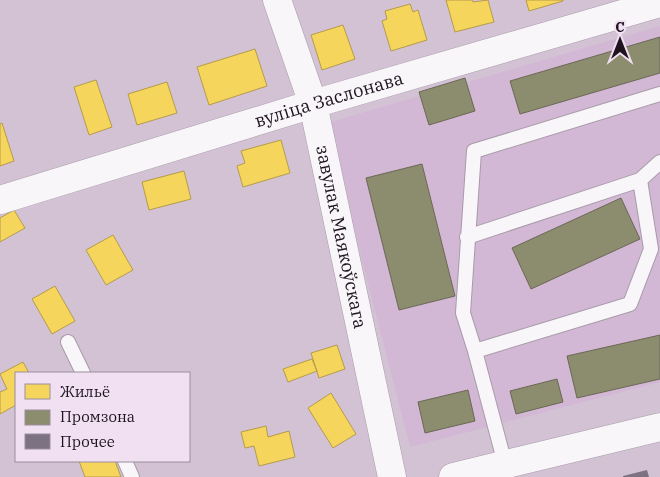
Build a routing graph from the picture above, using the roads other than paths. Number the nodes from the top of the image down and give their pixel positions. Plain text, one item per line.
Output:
1 (277, 0) edge
2 (660, 3) edge
3 (660, 94) edge
4 (313, 104) junction
5 (660, 162) edge
6 (640, 180) junction
7 (0, 200) edge
8 (468, 237) junction
9 (68, 342) dead end
10 (475, 351) junction
11 (83, 372) edge
12 (660, 428) edge
13 (125, 462) edge
14 (505, 464) junction
15 (132, 477) edge
16 (392, 477) edge
17 (452, 477) edge

1 - 4 street, завулак Маякоўскага
2 - 4 street, вуліца Заслонава
3 - 8 lane
4 - 7 street, вуліца Заслонава
4 - 16 street, завулак Маякоўскага
5 - 6 lane
6 - 8 lane
6 - 10 lane
8 - 10 lane
9 - 11 lane
10 - 14 lane
12 - 14 street
13 - 15 lane
14 - 17 street

